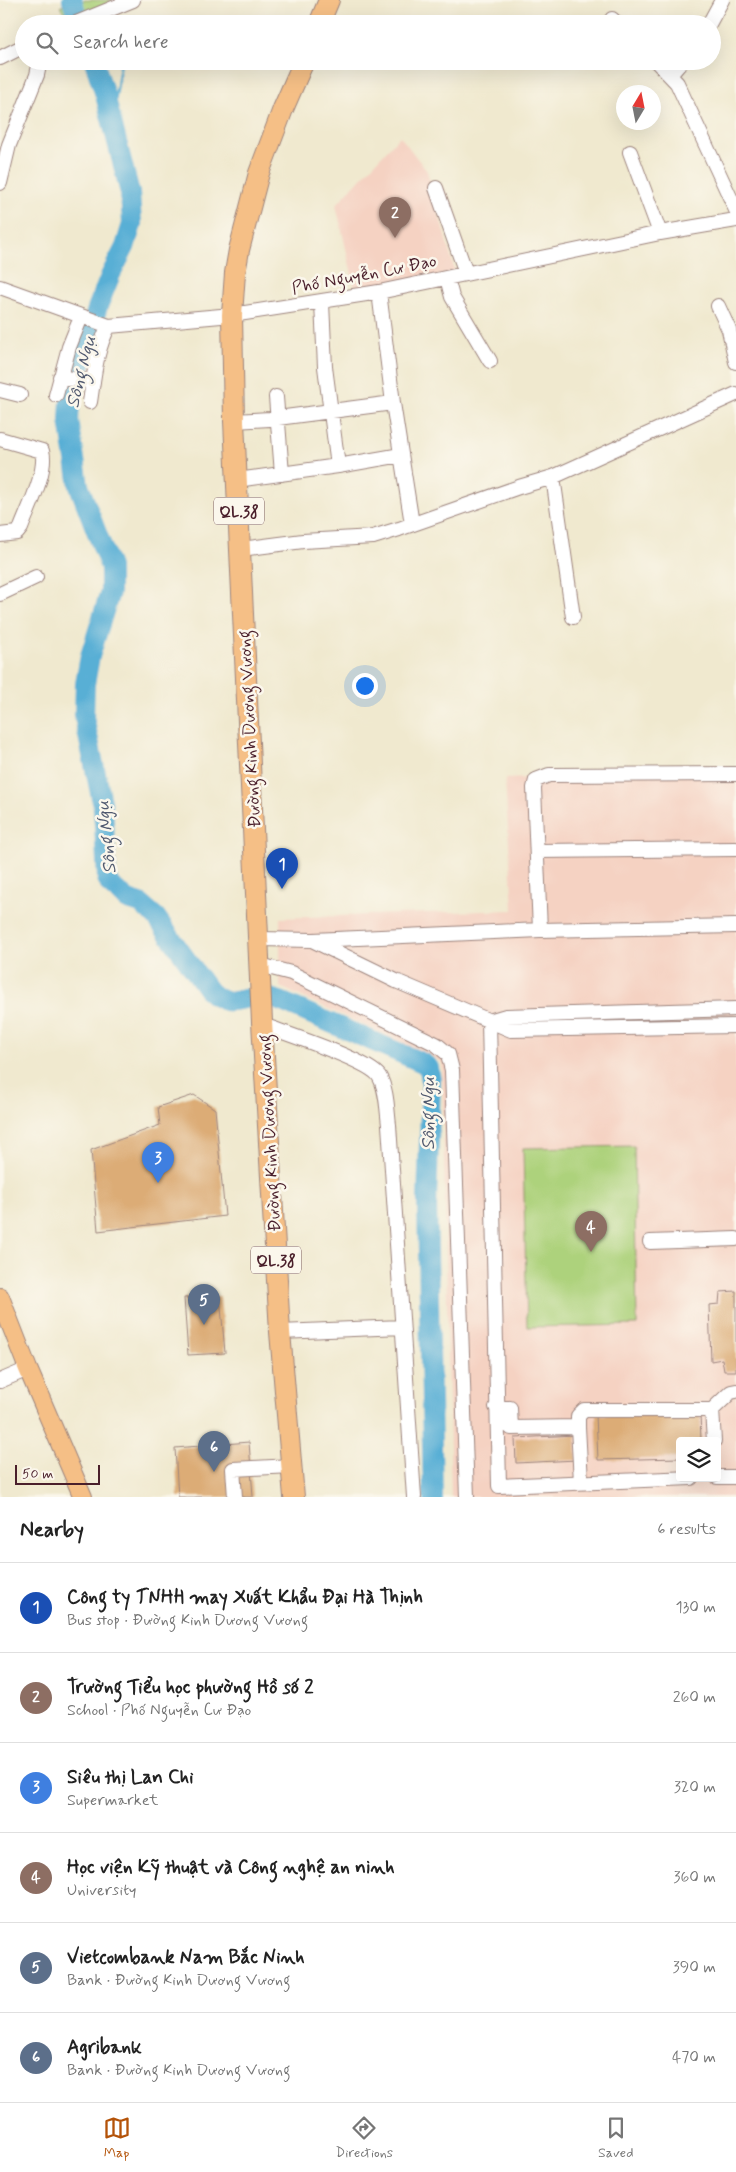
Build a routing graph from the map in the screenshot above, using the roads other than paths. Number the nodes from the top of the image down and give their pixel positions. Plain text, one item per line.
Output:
1 (133, 0) edge
2 (329, 0) edge
3 (722, 0) edge
4 (97, 15) edge
5 (323, 15) edge
6 (714, 15) edge
7 (15, 50) edge
8 (0, 58) edge
9 (38, 70) edge
10 (300, 70) edge
11 (665, 70) edge
12 (674, 70) edge
13 (670, 75) junction
14 (630, 152) dead end
15 (0, 183) edge
16 (436, 188) dead end
17 (736, 210) edge
18 (736, 220) edge
19 (660, 233) junction
20 (466, 273) junction
21 (447, 278) junction
22 (0, 287) edge
23 (379, 292) junction
24 (322, 303) junction
25 (718, 306) dead end
26 (232, 315) junction
27 (81, 317) junction
28 (109, 326) junction
29 (490, 362) dead end
30 (736, 362) edge
31 (60, 377) junction
32 (92, 382) junction
33 (0, 390) edge
34 (736, 394) edge
35 (20, 395) dead end
36 (56, 395) dead end
37 (276, 397) dead end
38 (90, 402) dead end
39 (393, 403) junction
40 (331, 411) junction
41 (278, 418) junction
42 (234, 421) junction
43 (0, 439) edge
44 (401, 455) junction
45 (338, 466) junction
46 (282, 474) junction
47 (553, 478) junction
48 (238, 480) junction
49 (412, 524) junction
50 (0, 535) edge
51 (241, 549) junction
52 (36, 577) dead end
53 (0, 594) edge
54 (573, 617) dead end
55 (736, 774) edge
56 (736, 849) edge
57 (536, 851) junction
58 (736, 926) edge
59 (540, 930) junction
60 (258, 939) junction
61 (312, 940) junction
62 (260, 969) junction
63 (736, 1009) edge
64 (489, 1021) junction
65 (262, 1024) junction
66 (736, 1026) edge
67 (736, 1239) edge
68 (650, 1242) dead end
69 (0, 1297) edge
70 (402, 1327) junction
71 (280, 1332) junction
72 (28, 1370) junction
73 (0, 1381) edge
74 (736, 1392) edge
75 (496, 1408) junction
76 (712, 1410) junction
77 (578, 1427) junction
78 (714, 1437) edge
79 (292, 1466) junction
80 (721, 1477) edge
81 (736, 1477) edge
82 (676, 1479) edge
83 (581, 1482) junction
84 (82, 1497) edge
85 (235, 1497) edge
86 (294, 1497) edge
87 (414, 1497) edge
88 (466, 1497) edge

1 - 4 street
2 - 5 highway
3 - 6 street
7 - 8 street
9 - 15 street
10 - 26 highway, Đường Kinh Dương Vương / QL.38
11 - 13 street
12 - 13 street
13 - 17 street
14 - 19 street
16 - 20 street
18 - 19 street, Phố Nguyễn Cư Đạo
19 - 20 street, Phố Nguyễn Cư Đạo
20 - 21 street, Phố Nguyễn Cư Đạo
21 - 23 street, Phố Nguyễn Cư Đạo
21 - 29 street
22 - 27 street, Phố Nguyễn Cư Đạo
23 - 24 street, Phố Nguyễn Cư Đạo
23 - 39 street
24 - 26 street, Phố Nguyễn Cư Đạo
24 - 40 street
25 - 30 street
26 - 28 street, Phố Nguyễn Cư Đạo
26 - 42 highway, Đường Kinh Dương Vương / QL.38
27 - 28 street, Phố Nguyễn Cư Đạo
27 - 31 street
28 - 32 street
31 - 32 street
31 - 36 street
32 - 38 street
33 - 35 street
34 - 47 street
37 - 41 street
39 - 40 street
39 - 44 street
40 - 41 street
40 - 45 street
41 - 42 street
41 - 46 street
42 - 48 highway, Đường Kinh Dương Vương / QL.38
43 - 50 street
44 - 45 street
44 - 49 street
45 - 46 street
46 - 48 street
47 - 49 street
47 - 54 street
48 - 51 highway, Đường Kinh Dương Vương / QL.38
49 - 51 street
51 - 60 highway, Đường Kinh Dương Vương / QL.38
52 - 53 street
55 - 57 street
56 - 57 street
57 - 59 street
58 - 59 street
59 - 61 street
60 - 61 street
60 - 62 highway, Đường Kinh Dương Vương / QL.38
61 - 64 street
62 - 65 highway, Đường Kinh Dương Vương / QL.38
62 - 88 street
63 - 64 street
64 - 66 street
64 - 75 street
65 - 70 street
65 - 71 highway, Đường Kinh Dương Vương / QL.38
67 - 68 street
69 - 72 main road
70 - 71 street
70 - 87 street
71 - 79 highway, Đường Kinh Dương Vương / QL.38
72 - 73 street
72 - 84 main road
74 - 76 street
75 - 77 street
75 - 83 street
76 - 77 street
76 - 78 street
77 - 83 street
79 - 85 street
79 - 86 highway, Đường Kinh Dương Vương / QL.38
80 - 81 street
82 - 83 street

